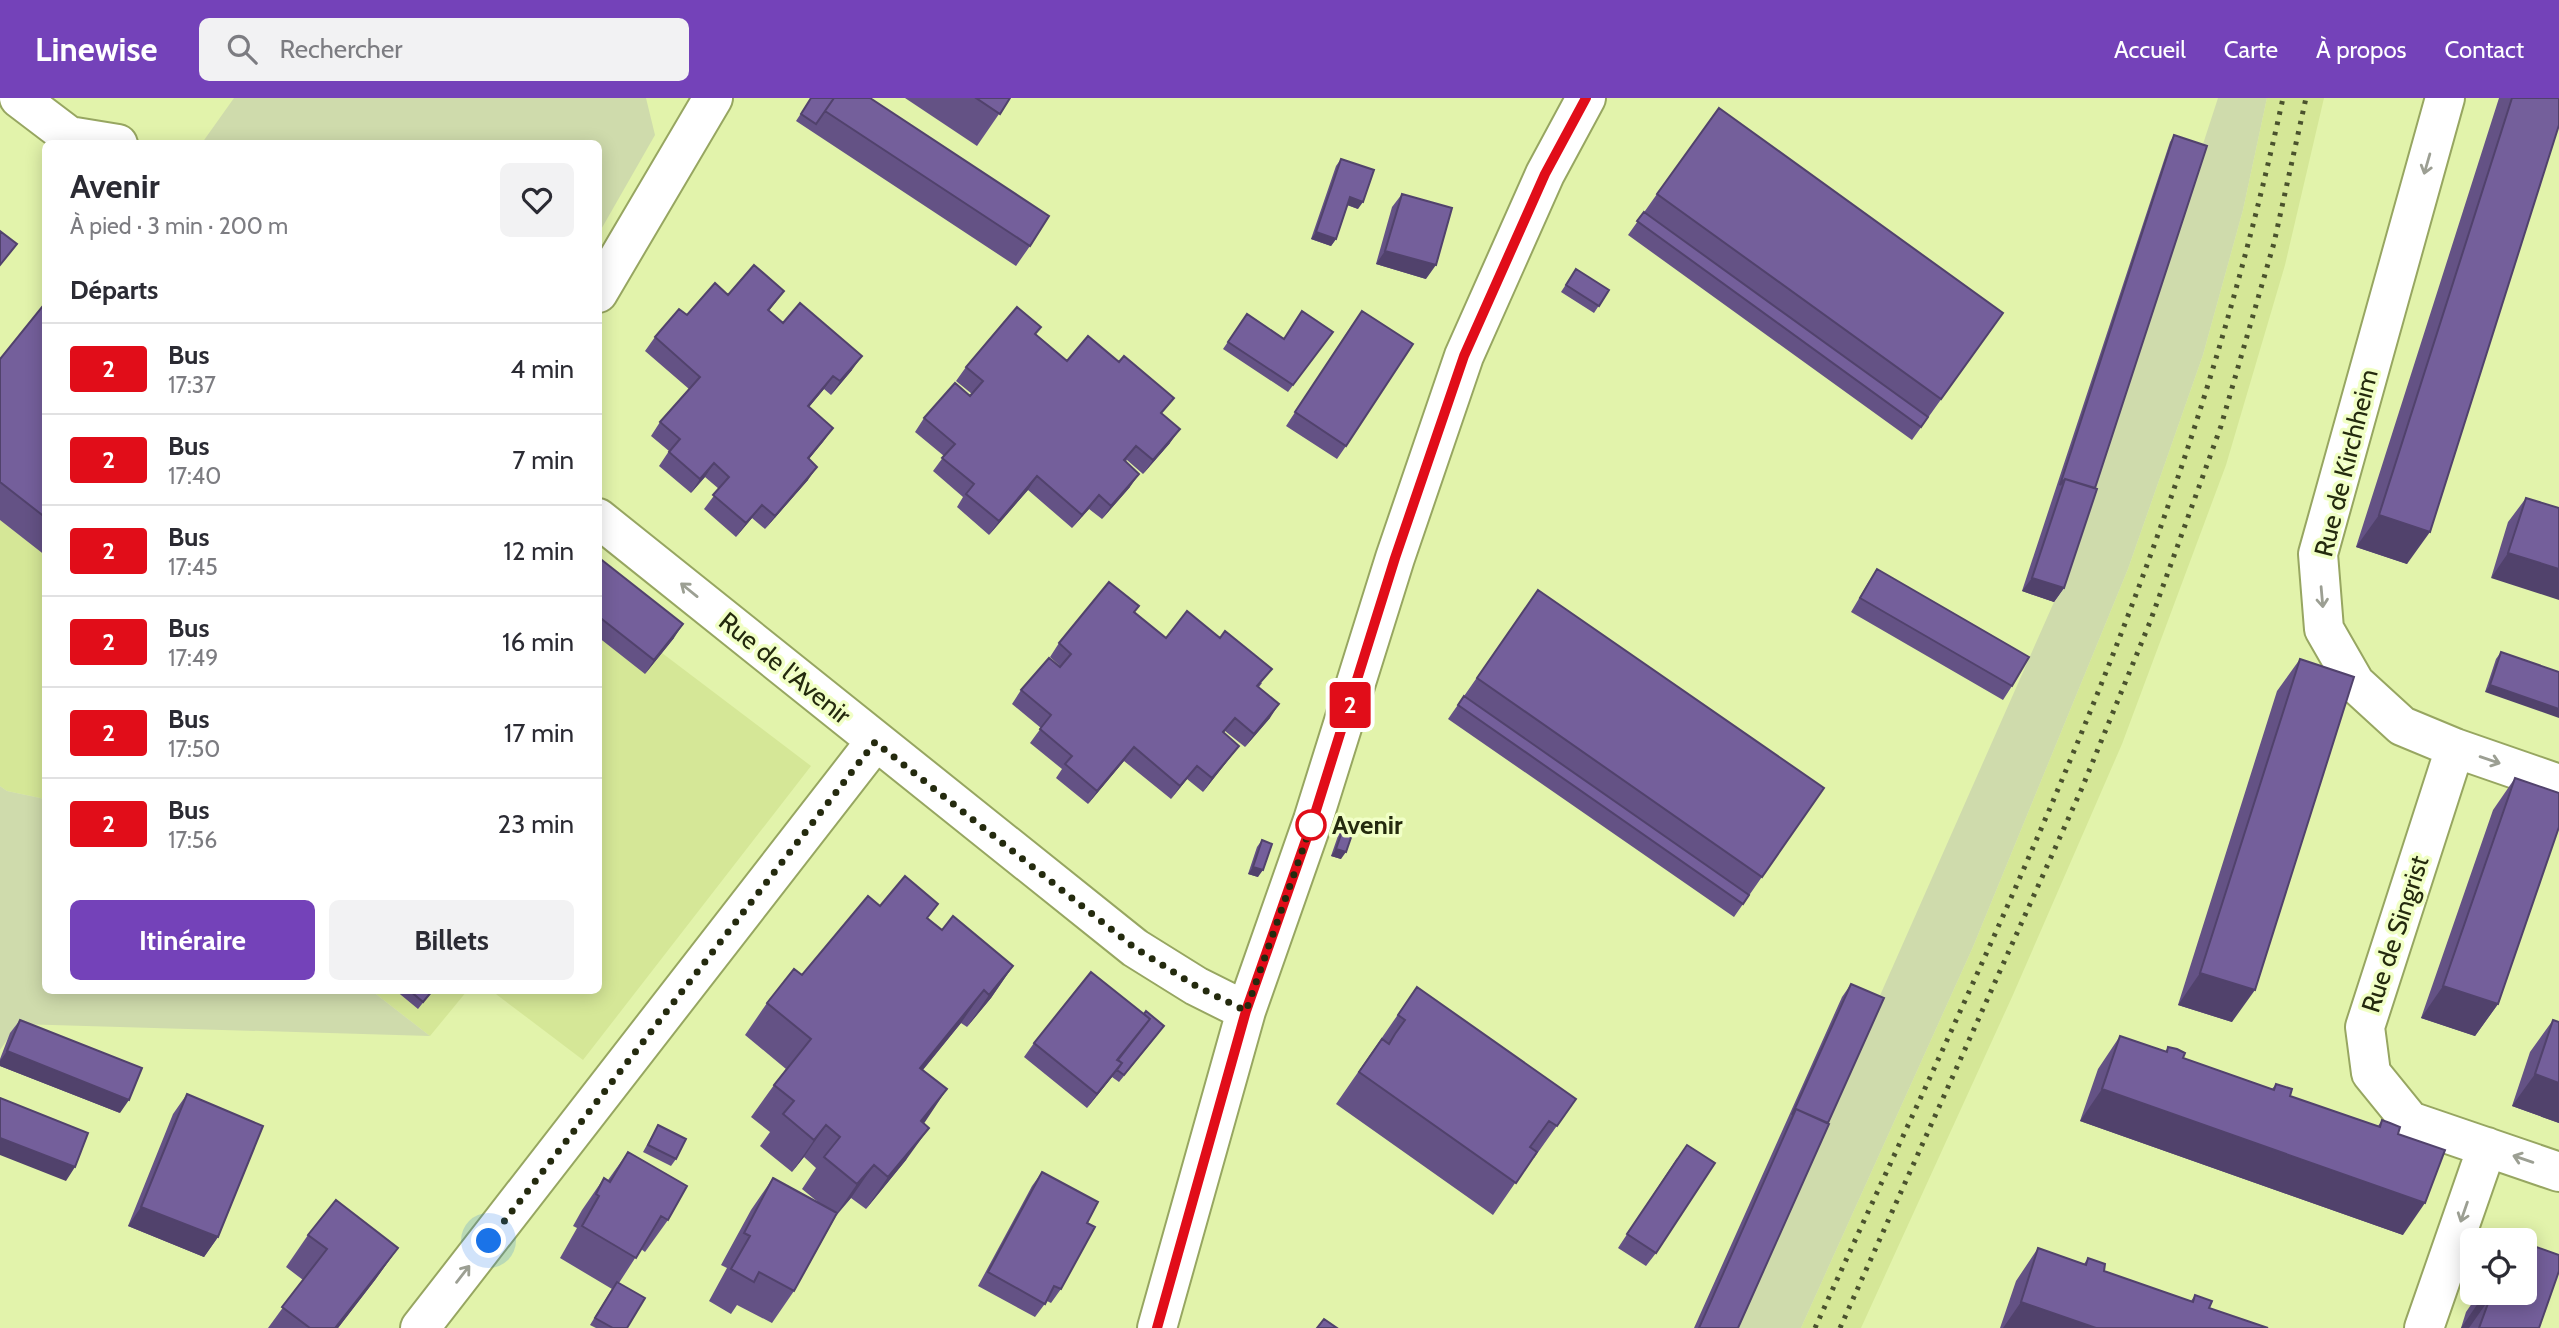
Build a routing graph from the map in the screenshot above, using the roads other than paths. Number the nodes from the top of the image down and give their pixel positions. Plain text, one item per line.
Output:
1 (19, 98) edge
2 (713, 98) edge
3 (1586, 98) edge
4 (2445, 98) edge
5 (94, 140) edge
6 (602, 286) edge
7 (602, 521) edge
8 (875, 742) junction
9 (2455, 748) junction
10 (2559, 784) edge
11 (1246, 1011) junction
12 (2487, 1147) junction
13 (2559, 1172) edge
14 (421, 1328) edge
15 (1157, 1328) edge
16 (2424, 1328) edge

1 - 5 street
2 - 6 street
3 - 11 street
4 -> 9 street, Rue de Kirchheim
8 -> 7 street, Rue de l'Avenir
8 - 11 street, Rue de l'Avenir
14 -> 8 street
9 -> 10 street, Rue de Kirchheim
9 - 12 street, Rue de Singrist
11 - 15 street
13 -> 12 street, Rue de Singrist
12 -> 16 street

